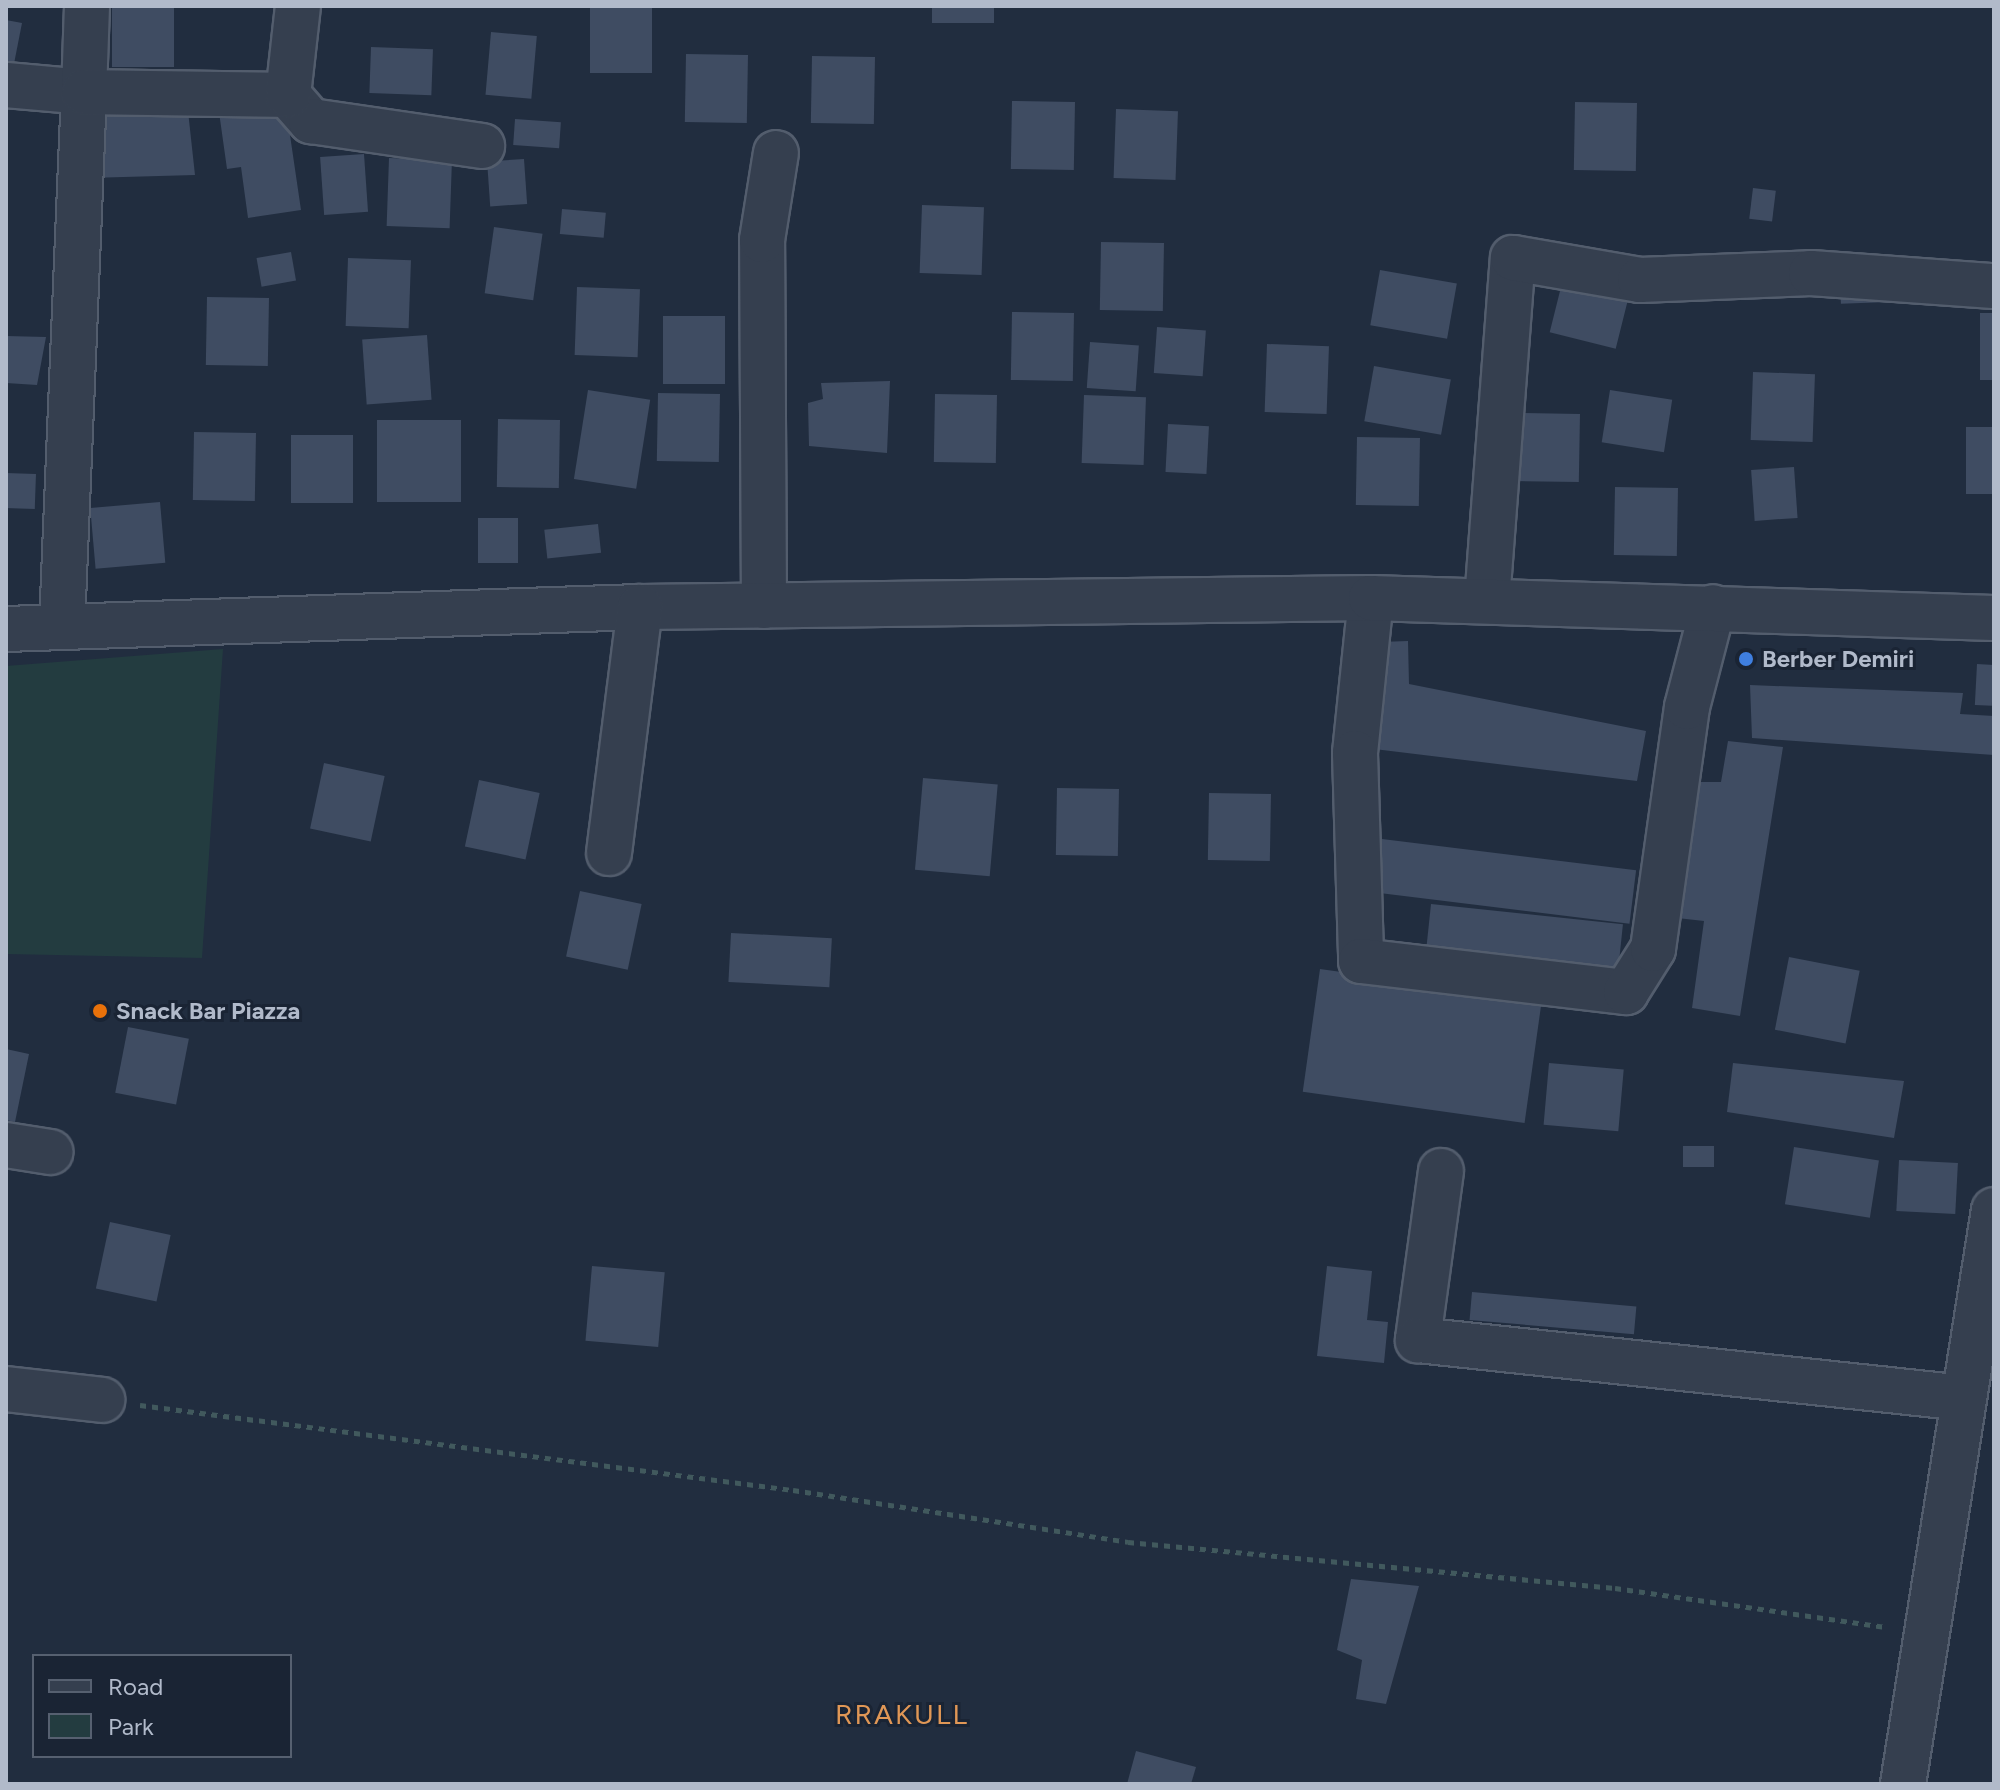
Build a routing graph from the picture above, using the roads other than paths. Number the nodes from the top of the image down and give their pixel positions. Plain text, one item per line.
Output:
1 (87, 6) edge
2 (298, 6) edge
3 (6, 85) edge
4 (84, 92) junction
5 (288, 95) junction
6 (482, 146) dead end
7 (776, 153) dead end
8 (1994, 286) edge
9 (1371, 598) junction
10 (1487, 601) junction
11 (764, 606) junction
12 (640, 607) junction
13 (1713, 607) junction
14 (1994, 618) edge
15 (62, 625) junction
16 (6, 629) edge
17 (609, 853) dead end
18 (6, 1145) edge
19 (50, 1152) dead end
20 (1441, 1171) dead end
21 (1993, 1221) edge
22 (6, 1389) edge
23 (1964, 1398) junction
24 (102, 1400) road end
25 (1903, 1784) edge

1 - 4 street
2 - 5 street
3 - 4 street
4 - 5 street
4 - 15 street
5 - 6 street
7 - 11 street
8 - 10 street
9 - 10 street
9 - 11 street
9 - 13 street
10 - 13 street
11 - 12 street
12 - 15 street
12 - 17 street
13 - 14 street
15 - 16 street
18 - 19 street
20 - 23 street
21 - 23 street
22 - 24 street
23 - 25 street

